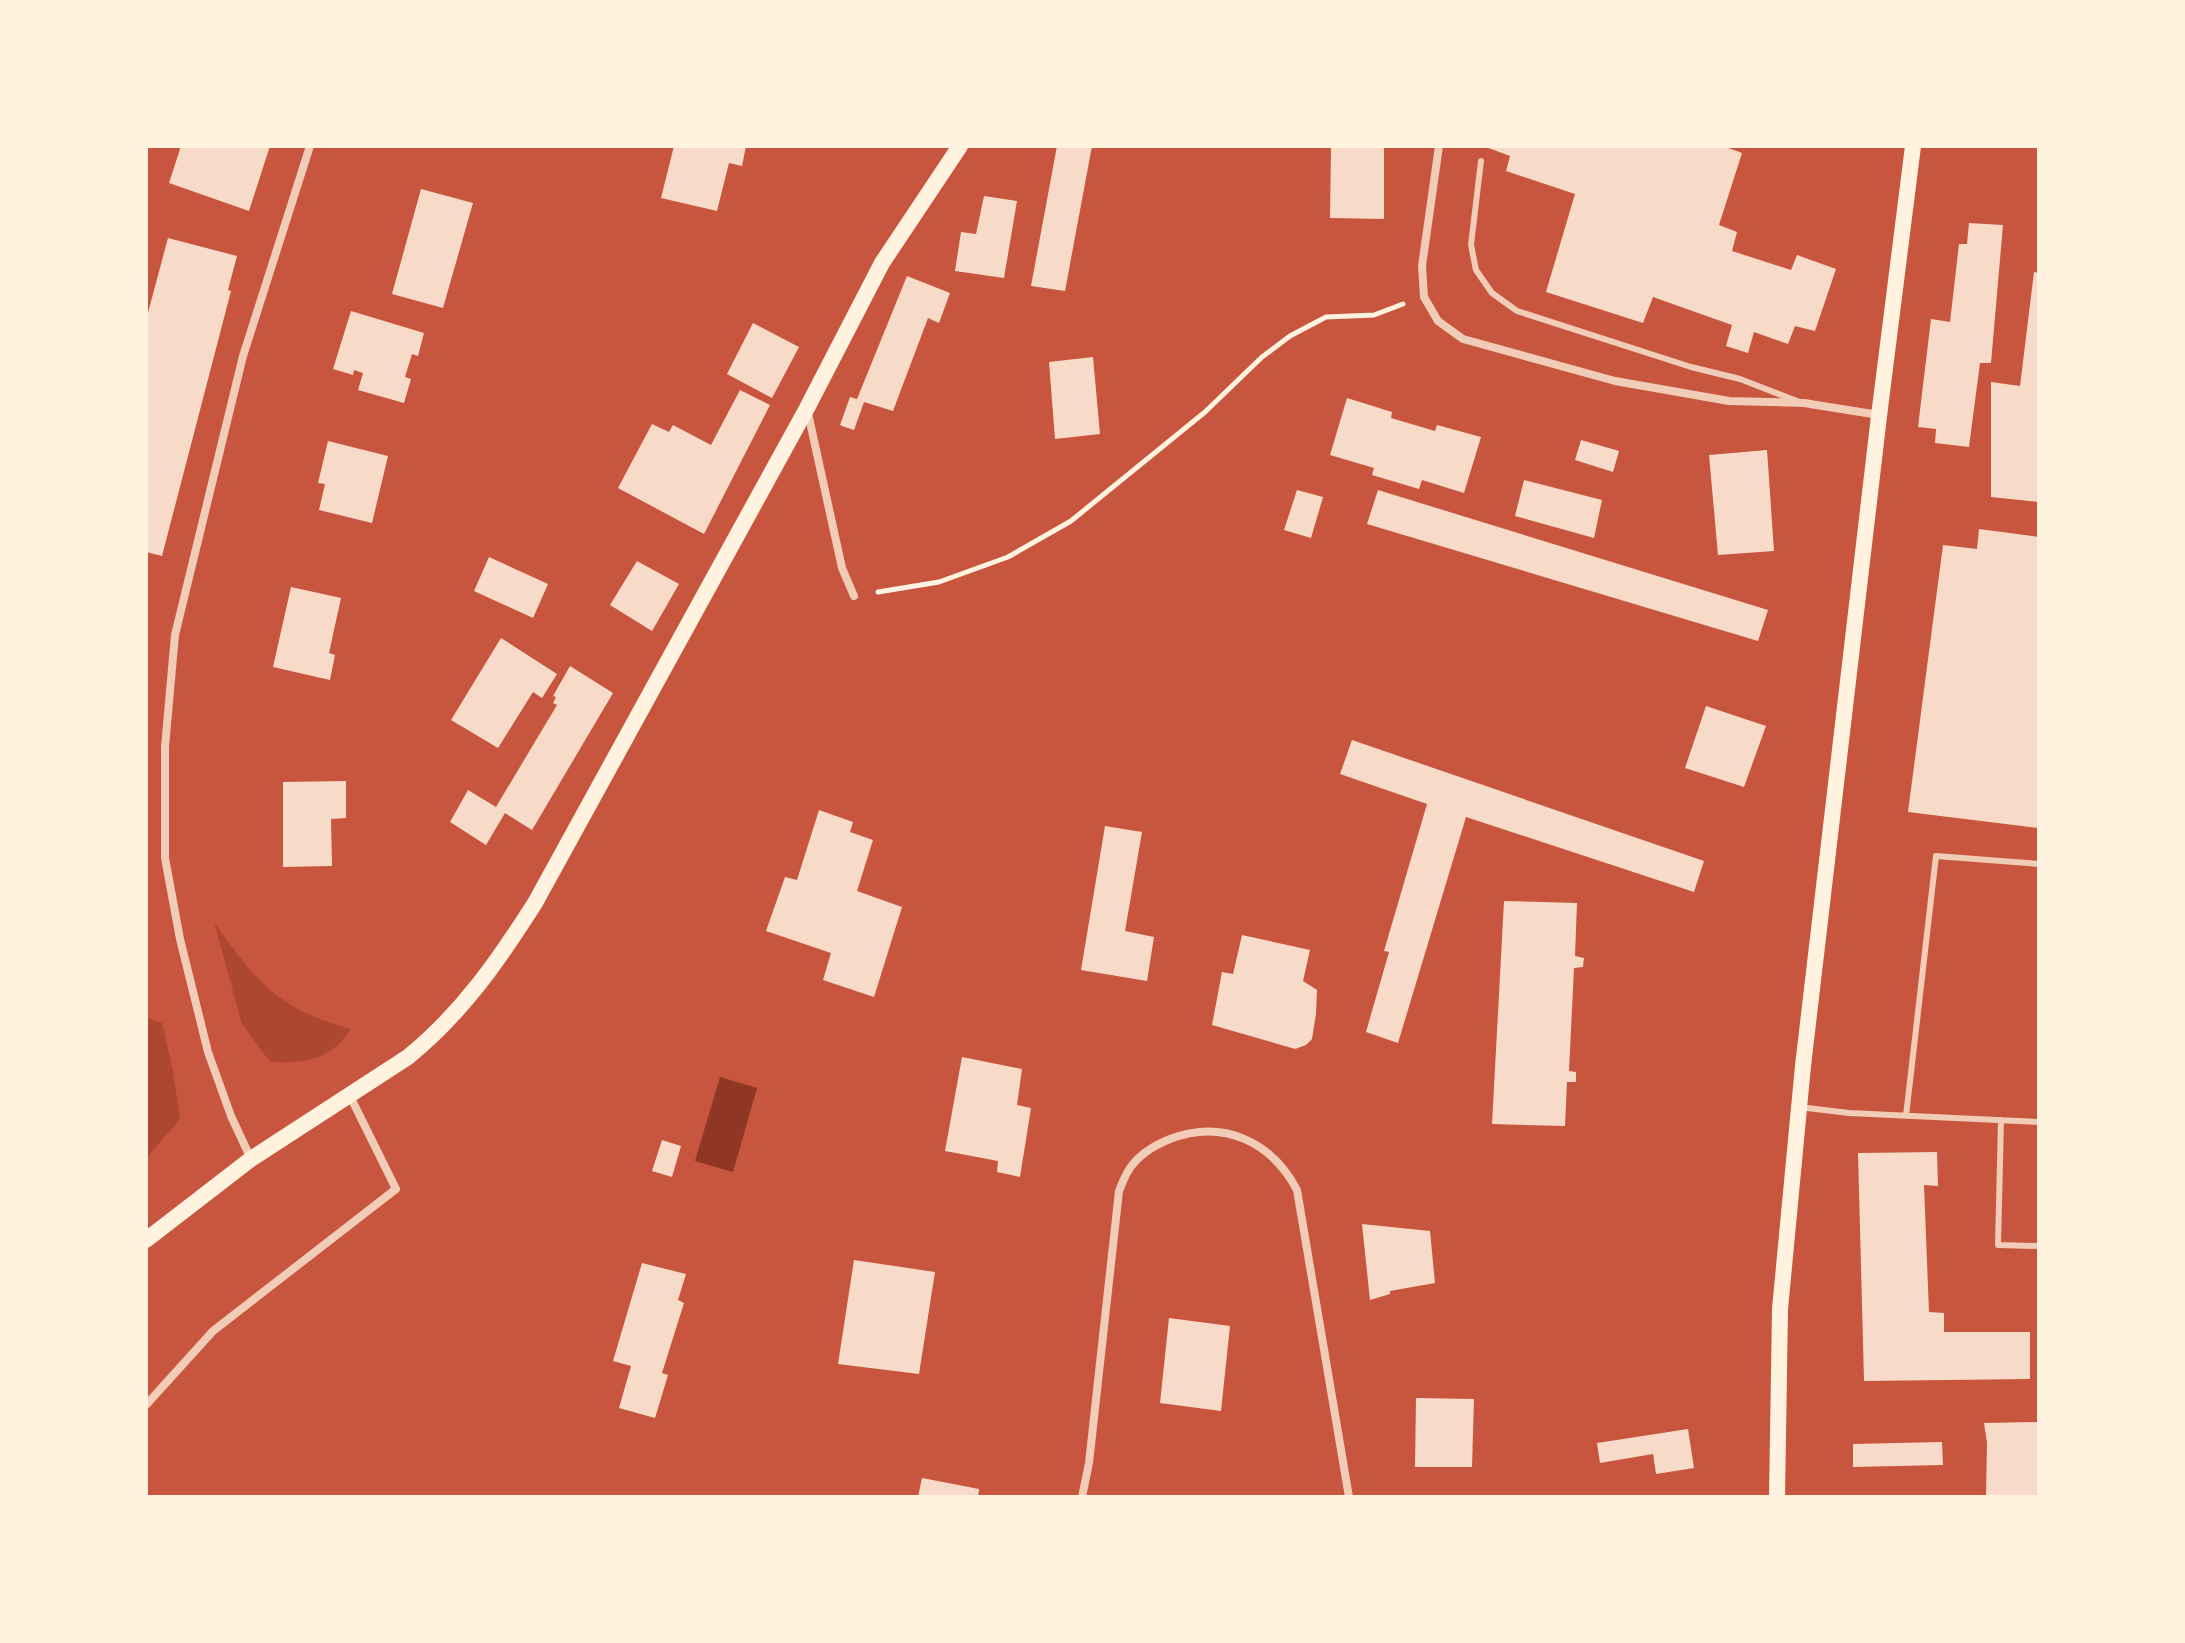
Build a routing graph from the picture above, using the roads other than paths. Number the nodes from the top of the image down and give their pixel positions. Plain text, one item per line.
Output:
1 (310, 146) edge
2 (960, 146) edge
3 (1439, 146) edge
4 (1913, 146) edge
5 (1481, 161) dead end
6 (1804, 403) junction
7 (807, 408) junction
8 (1879, 416) junction
9 (854, 596) road end
10 (2039, 864) edge
11 (350, 1096) junction
12 (1799, 1107) junction
13 (1906, 1116) junction
14 (2001, 1120) junction
15 (2039, 1122) edge
16 (251, 1159) junction
17 (146, 1240) edge
18 (2039, 1246) edge
19 (146, 1405) edge
20 (1082, 1497) edge
21 (1349, 1497) edge
22 (1777, 1497) edge

1 - 16 street
2 - 7 main road
3 - 6 street
4 - 8 main road
5 - 6 lane
6 - 8 street
7 - 9 street
7 - 11 main road
8 - 12 main road
10 - 13 lane
11 - 16 main road
11 - 19 street
12 - 13 lane
12 - 22 main road
13 - 14 lane
14 - 15 lane
14 - 18 lane
16 - 17 main road
20 - 21 street

